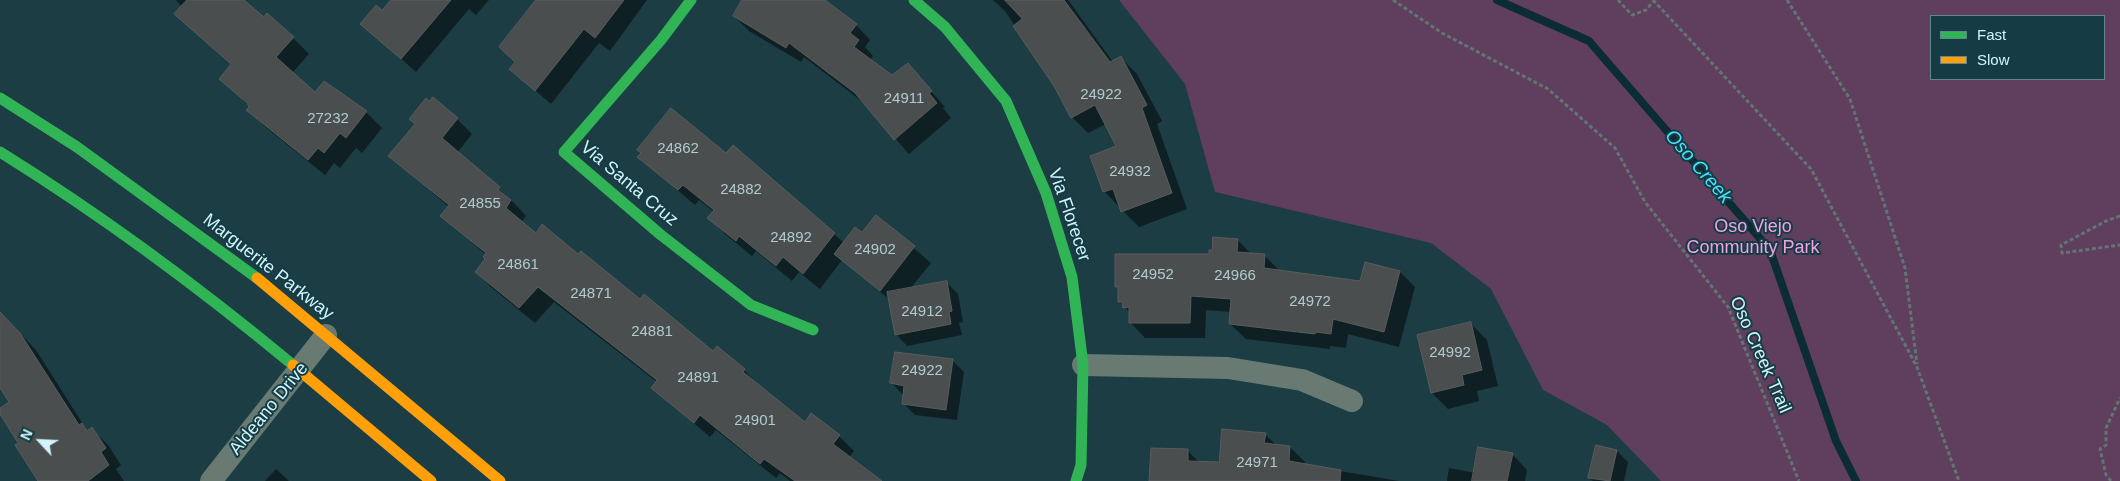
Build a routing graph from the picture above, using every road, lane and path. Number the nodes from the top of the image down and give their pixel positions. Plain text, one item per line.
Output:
1 (691, 0) edge
2 (914, 0) edge
3 (1393, 0) edge
4 (1618, 0) edge
5 (1787, 0) edge
6 (1654, 1) edge
7 (0, 98) edge
8 (0, 152) edge
9 (2120, 216) edge
10 (2120, 245) edge
11 (814, 330) dead end
12 (326, 335) junction
13 (1083, 365) junction
14 (1917, 367) junction
15 (299, 372) junction
16 (2120, 398) edge
17 (1352, 401) dead end
18 (211, 481) edge
19 (431, 481) edge
20 (500, 481) edge
21 (1076, 481) edge
22 (1799, 481) edge
23 (1959, 481) edge
24 (2111, 481) edge

1 - 11 main road, Via Santa Cruz
2 - 13 main road, Via Florecer
3 - 22 path, Oso Creek Trail
4 - 6 path
5 - 14 path
6 - 14 path
7 - 12 main road, Marguerite Parkway
8 - 15 main road
9 - 10 path
12 - 15 street, Aldeano Drive
12 - 20 main road, Marguerite Parkway
13 - 17 street
13 - 21 main road, Via Florecer
14 - 23 path
15 - 18 street, Aldeano Drive
15 - 19 main road
16 - 24 path

